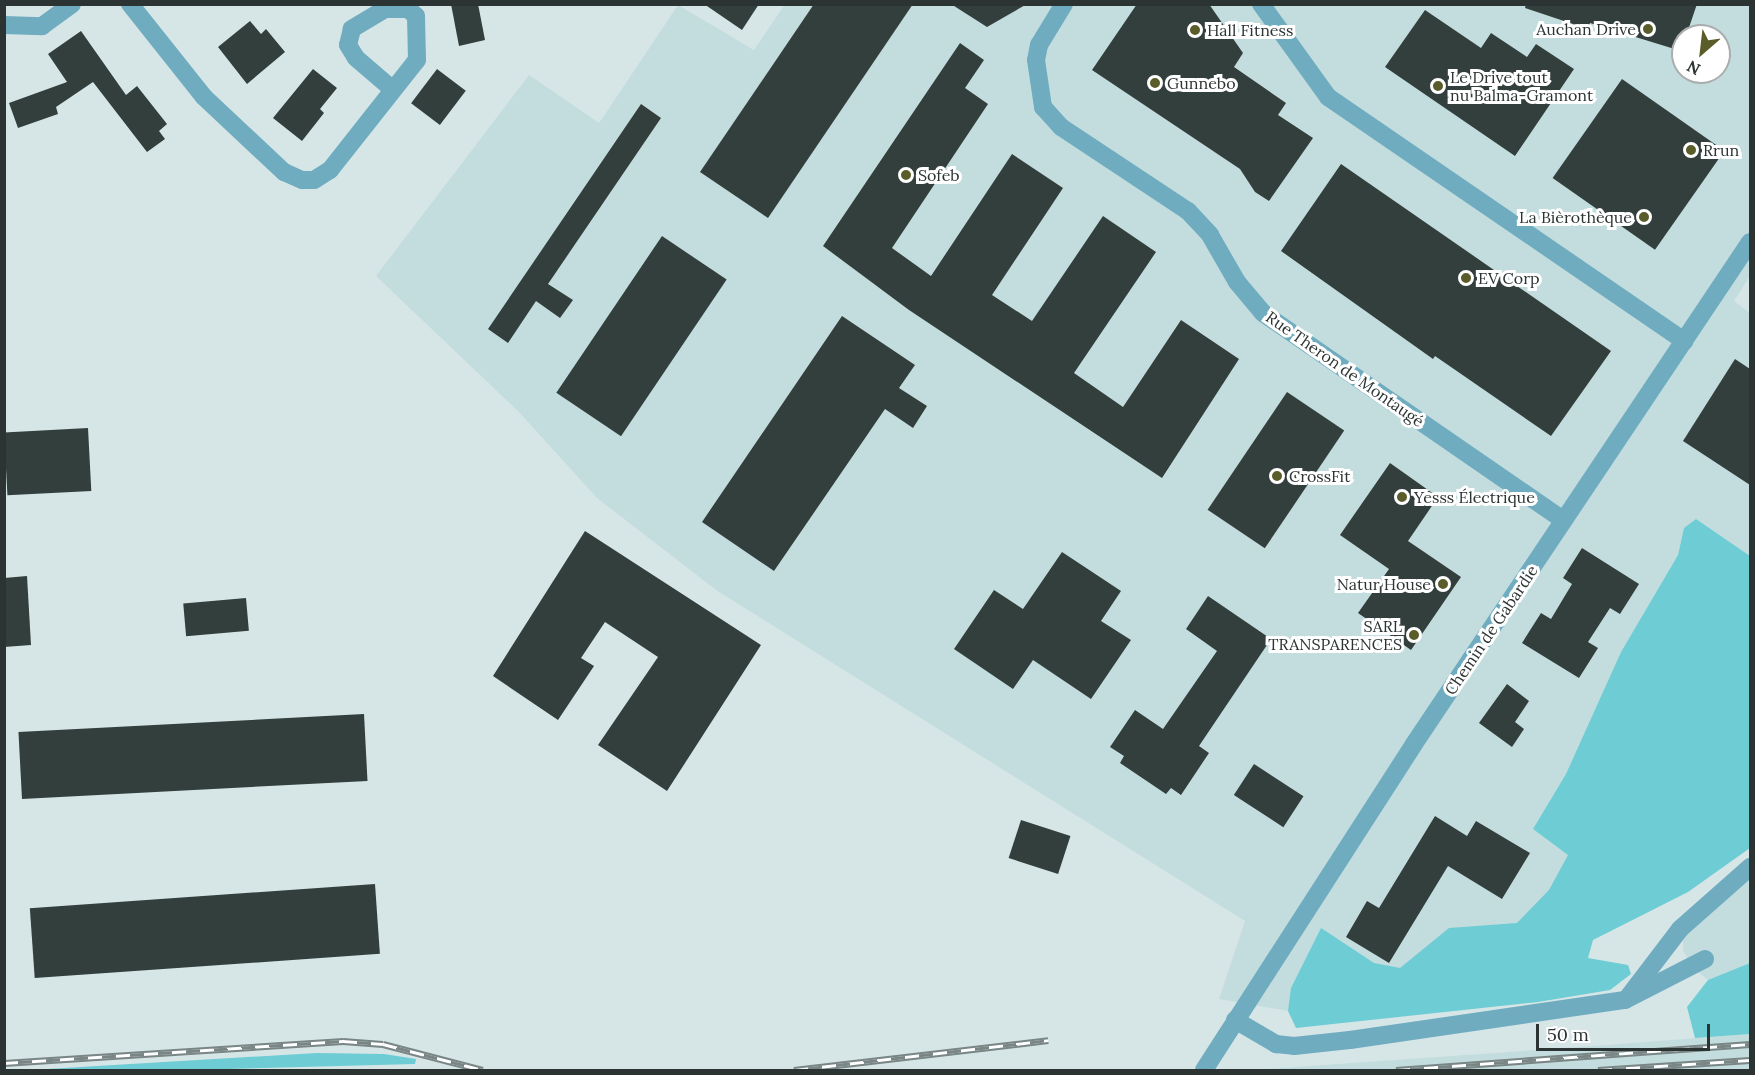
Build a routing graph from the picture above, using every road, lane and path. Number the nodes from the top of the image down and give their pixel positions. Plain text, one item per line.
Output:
1 (72, 4) edge
2 (130, 4) edge
3 (1064, 4) edge
4 (1261, 4) edge
5 (4, 25) edge
6 (392, 88) junction
7 (1750, 242) edge
8 (1685, 341) junction
9 (1563, 519) junction
10 (1750, 867) edge
11 (1705, 959) dead end
12 (1625, 1000) junction
13 (1235, 1020) junction
14 (1204, 1071) edge

1 - 5 street
2 - 6 street
3 - 9 street, Rue Theron de Montaugé
4 - 8 street
6 - 6 street
7 - 8 street, Chemin de Gabardie
8 - 9 street, Chemin de Gabardie
9 - 13 street, Chemin de Gabardie
10 - 12 street
11 - 12 street
12 - 13 street
13 - 14 street, Chemin de Gabardie

